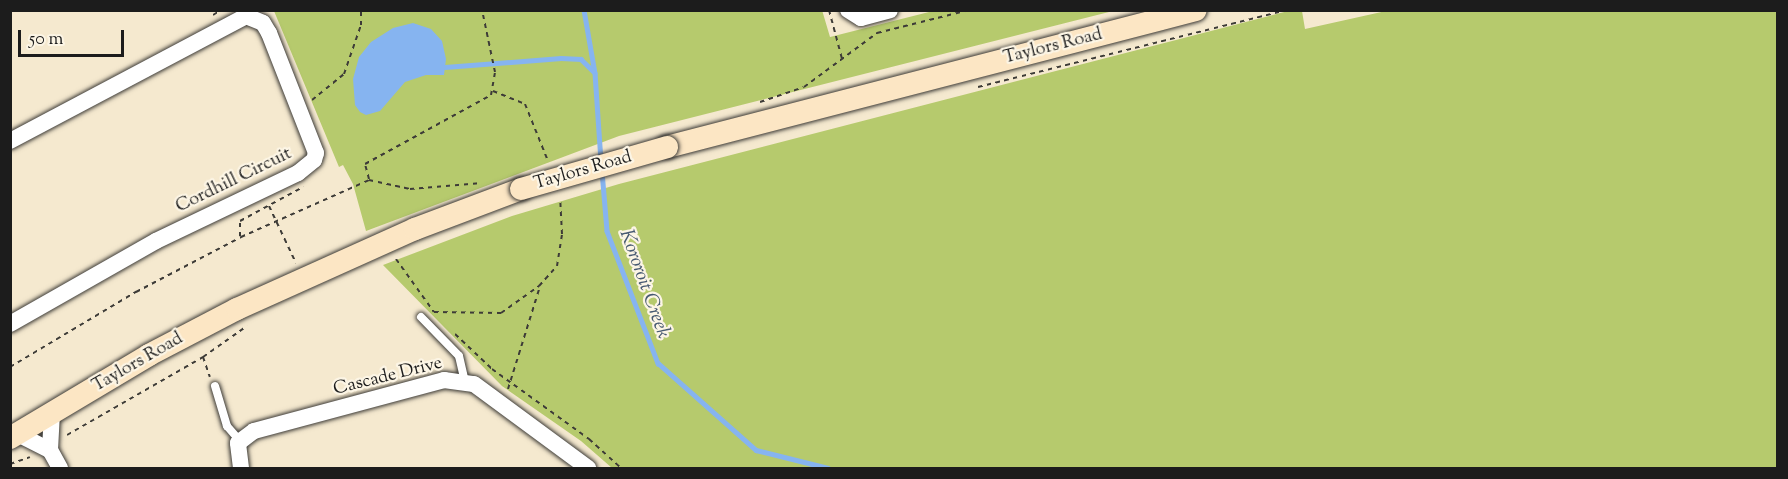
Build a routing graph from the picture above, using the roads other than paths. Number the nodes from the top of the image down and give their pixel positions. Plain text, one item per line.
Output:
1 (849, 10) edge
2 (890, 10) edge
3 (1196, 10) edge
4 (257, 14) edge
5 (10, 141) edge
6 (421, 317) dead end
7 (10, 324) edge
8 (465, 382) junction
9 (215, 386) road end
10 (52, 414) junction
11 (14, 436) edge
12 (240, 441) junction
13 (50, 450) junction
14 (579, 465) edge
15 (60, 468) edge
16 (241, 468) edge

1 - 2 street
3 - 10 street, Taylors Road, bridge
4 - 5 street, Cordhill Circuit
4 - 7 street, Cordhill Circuit
6 - 8 lane
8 - 12 street, Cascade Drive
8 - 14 street, Cascade Drive
9 - 12 lane
10 - 11 street, Taylors Road
10 - 13 street
11 - 13 street
12 - 16 street
13 - 15 street

